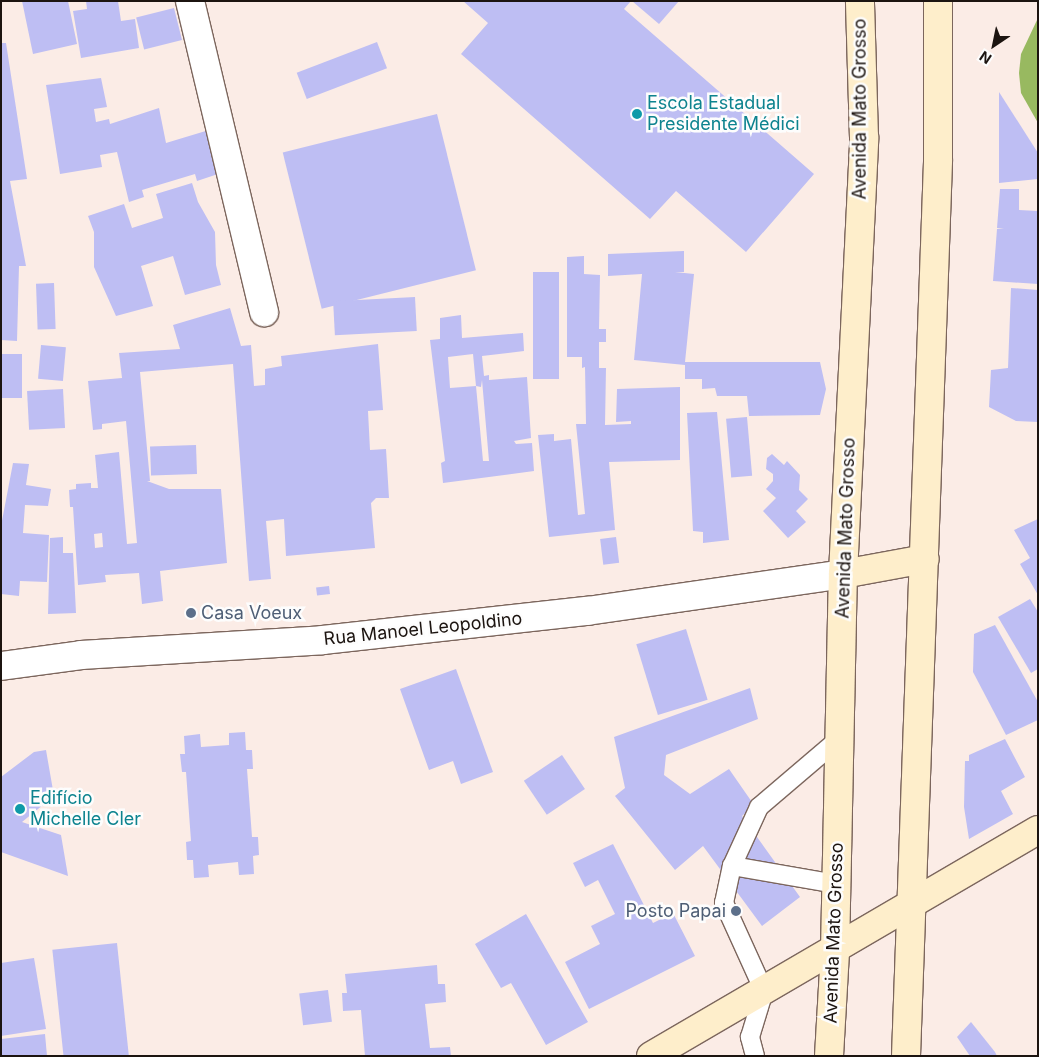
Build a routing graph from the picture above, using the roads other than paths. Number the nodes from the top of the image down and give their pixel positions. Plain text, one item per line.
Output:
1 (190, 1) edge
2 (860, 1) edge
3 (938, 1) edge
4 (264, 312) dead end
5 (925, 559) junction
6 (843, 574) junction
7 (1, 666) edge
8 (840, 738) junction
9 (1038, 830) edge
10 (732, 866) junction
11 (836, 884) junction
12 (912, 903) junction
13 (835, 951) junction
14 (764, 991) junction
15 (651, 1056) edge
16 (756, 1056) edge
17 (829, 1056) edge
18 (906, 1056) edge

1 - 4 street
2 - 6 main road, Avenida Mato Grosso
3 - 5 main road
5 - 6 main road
5 - 12 main road
6 - 7 street, Rua Manoel Leopoldino
6 - 8 main road, Avenida Mato Grosso
8 - 10 lane
8 - 11 main road, Avenida Mato Grosso
9 - 12 main road
10 - 11 lane
10 - 14 lane
11 - 13 main road, Avenida Mato Grosso
12 - 13 main road
12 - 18 main road
13 - 14 main road
13 - 17 main road, Avenida Mato Grosso
14 - 15 main road
14 - 16 lane

